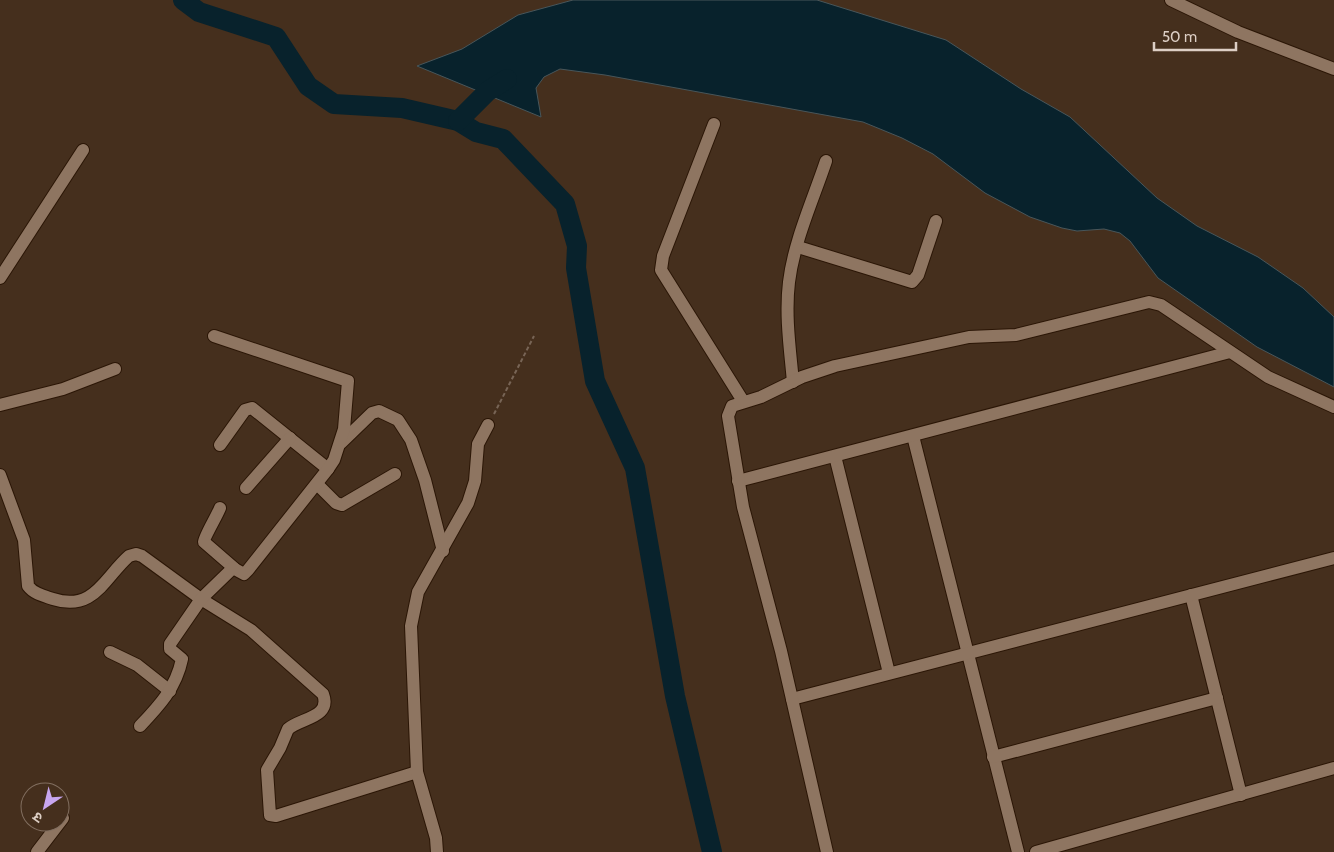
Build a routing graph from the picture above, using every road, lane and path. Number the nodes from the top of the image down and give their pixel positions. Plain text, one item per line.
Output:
1 (1171, 0) edge
2 (1334, 68) edge
3 (714, 124) dead end
4 (83, 150) dead end
5 (826, 161) dead end
6 (936, 221) dead end
7 (798, 246) junction
8 (0, 278) edge
9 (214, 336) dead end
10 (534, 336) dead end
11 (1230, 352) junction
12 (115, 369) dead end
13 (793, 382) junction
14 (743, 401) junction
15 (0, 405) edge
16 (1334, 407) edge
17 (488, 425) joint
18 (913, 436) junction
19 (290, 438) junction
20 (220, 445) dead end
21 (340, 445) junction
22 (835, 456) junction
23 (328, 469) junction
24 (0, 474) edge
25 (394, 474) dead end
26 (738, 482) junction
27 (317, 484) junction
28 (246, 488) dead end
29 (220, 508) dead end
30 (443, 551) junction
31 (1334, 558) edge
32 (234, 568) junction
33 (1191, 595) junction
34 (201, 599) junction
35 (110, 652) dead end
36 (967, 653) junction
37 (889, 673) junction
38 (170, 691) junction
39 (1217, 698) junction
40 (792, 699) junction
41 (140, 726) dead end
42 (994, 757) junction
43 (1334, 768) edge
44 (417, 772) junction
45 (1241, 796) junction
46 (52, 832) edge
47 (1055, 850) edge
48 (37, 852) edge
49 (437, 852) edge
50 (827, 852) edge
51 (1018, 852) edge
52 (1036, 852) edge

1 - 2 street
3 - 14 street
4 - 8 street
5 - 7 street
6 - 7 street
7 - 13 street
9 - 21 street
10 - 17 path
11 - 13 street
11 - 16 street
11 - 18 street
12 - 15 street
13 - 14 street
14 - 26 street
17 - 30 street
18 - 22 street
18 - 36 street
19 - 20 street
19 - 23 street
19 - 28 street
21 - 23 street
21 - 30 street
22 - 26 street
22 - 37 street
23 - 27 street
24 - 34 street
25 - 27 street
26 - 40 street
27 - 32 street
29 - 32 street
30 - 44 street
31 - 33 street
32 - 34 street
33 - 36 street
33 - 39 street
34 - 38 street
34 - 44 street
35 - 38 street
36 - 37 street
36 - 42 street
37 - 40 street
38 - 41 street
39 - 42 street
39 - 45 street
40 - 50 street
42 - 51 street
43 - 45 street
44 - 49 street
45 - 47 street
46 - 48 street
47 - 52 street

